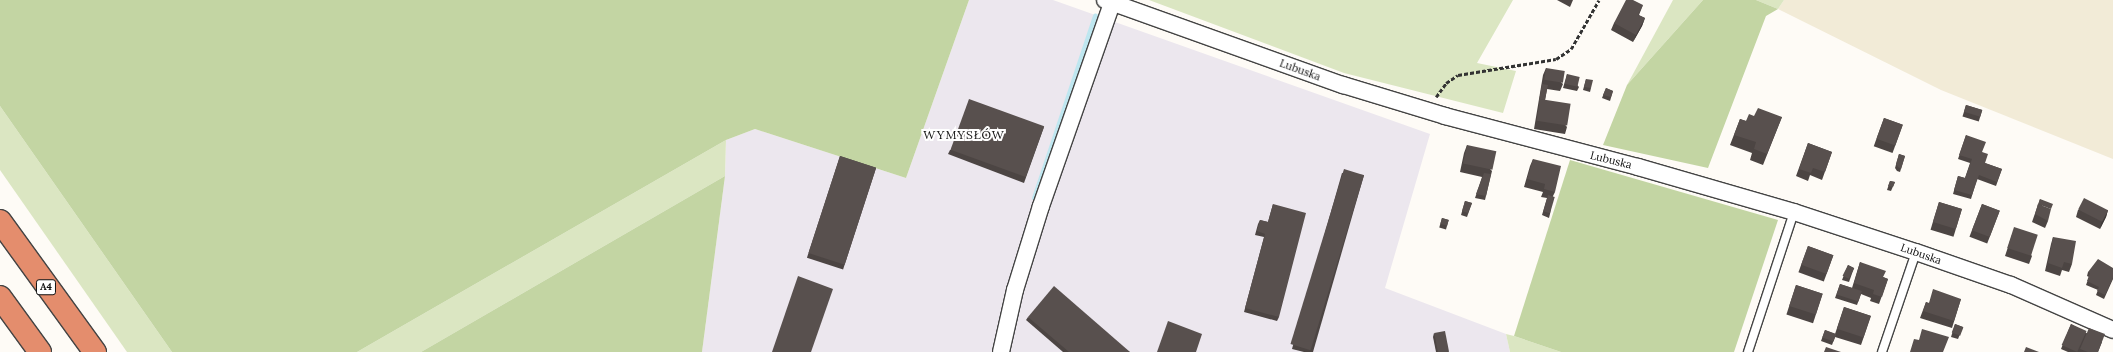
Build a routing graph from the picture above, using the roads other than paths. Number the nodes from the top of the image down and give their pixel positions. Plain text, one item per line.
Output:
1 (1109, 1) edge
2 (1794, 212) junction
3 (0, 221) edge
4 (1916, 252) junction
5 (0, 297) edge
6 (2113, 330) edge
7 (40, 352) edge
8 (95, 352) edge
9 (1001, 352) edge
10 (1748, 352) edge
11 (1882, 352) edge

1 - 2 street, Lubuska
1 - 9 street
2 - 4 street, Lubuska
2 - 10 lane
3 - 8 highway, A4
4 - 6 street, Lubuska
4 - 11 lane
5 - 7 highway

